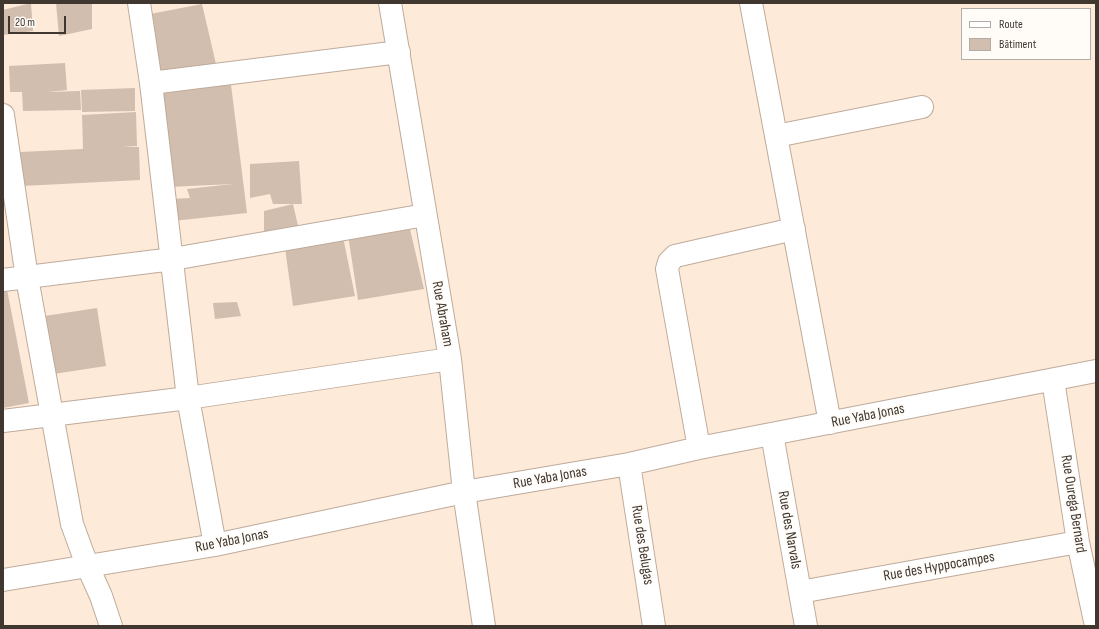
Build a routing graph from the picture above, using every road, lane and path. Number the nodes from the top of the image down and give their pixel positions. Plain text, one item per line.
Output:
1 (139, 3) edge
2 (390, 3) edge
3 (751, 3) edge
4 (399, 52) junction
5 (151, 83) junction
6 (922, 107) dead end
7 (3, 115) edge
8 (776, 136) junction
9 (425, 215) junction
10 (794, 229) junction
11 (173, 259) junction
12 (27, 278) junction
13 (3, 280) edge
14 (450, 359) junction
15 (1096, 371) edge
16 (1053, 380) junction
17 (188, 398) junction
18 (52, 414) junction
19 (3, 421) edge
20 (830, 423) junction
21 (772, 434) junction
22 (699, 448) junction
23 (629, 464) junction
24 (464, 492) junction
25 (1078, 542) junction
26 (215, 545) junction
27 (87, 565) junction
28 (3, 580) edge
29 (800, 592) junction
30 (1095, 618) edge
31 (111, 626) edge
32 (484, 626) edge
33 (654, 626) edge
34 (806, 626) edge

1 - 5 street
2 - 4 street, Rue Abraham
3 - 8 street
4 - 5 street
4 - 9 street, Rue Abraham
5 - 11 street
6 - 8 street
7 - 12 street
8 - 10 street
9 - 11 street
9 - 14 street, Rue Abraham
10 - 20 street
10 - 22 street
11 - 12 street
11 - 17 street
12 - 13 street
12 - 18 street
14 - 17 street
14 - 24 street, Rue Abraham
15 - 16 street, Rue Yaba Jonas
16 - 20 street, Rue Yaba Jonas
16 - 25 street, Rue Ourega Bernard
17 - 18 street
17 - 26 street
18 - 19 street
18 - 27 street
20 - 21 street, Rue Yaba Jonas
21 - 22 street, Rue Yaba Jonas
21 - 29 street, Rue des Narvals
22 - 23 street, Rue Yaba Jonas
23 - 24 street, Rue Yaba Jonas
23 - 33 street, Rue des Belugas
24 - 26 street, Rue Yaba Jonas
24 - 32 street, Rue Abraham
25 - 29 street, Rue des Hyppocampes
25 - 30 street, Rue Ourega Bernard
26 - 27 street, Rue Yaba Jonas
27 - 28 street, Rue Yaba Jonas
27 - 31 street
29 - 34 street, Rue des Narvals

